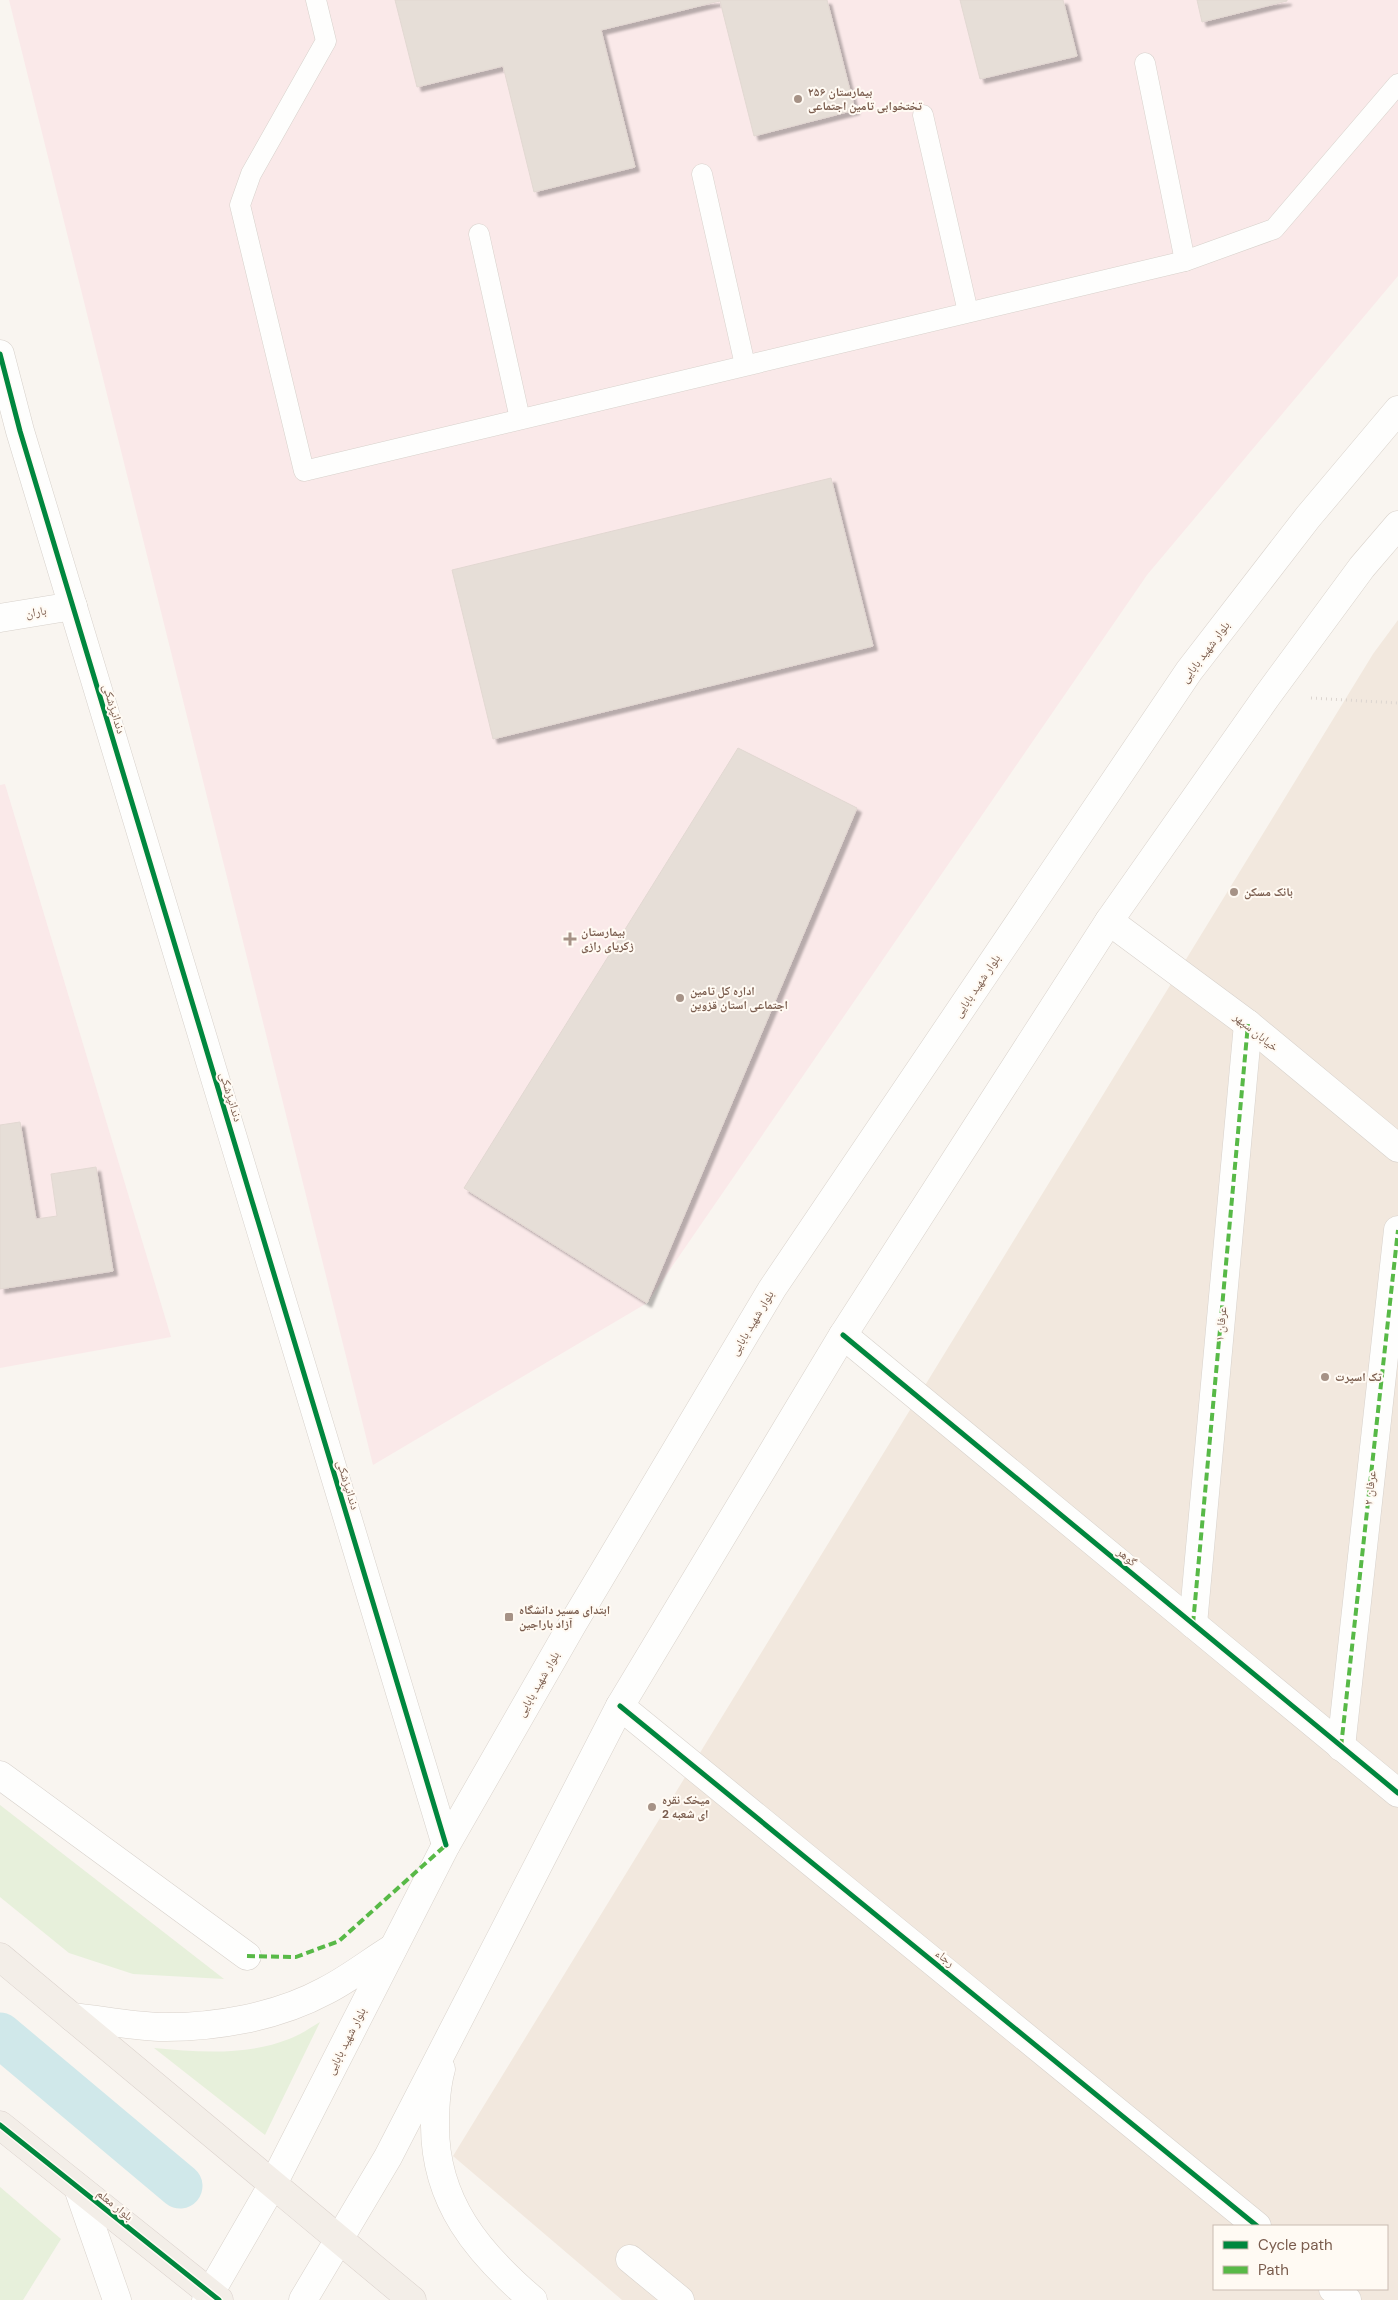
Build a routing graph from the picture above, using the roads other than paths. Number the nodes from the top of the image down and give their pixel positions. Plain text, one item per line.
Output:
1 (316, 0) edge
2 (1145, 63) dead end
3 (1398, 84) edge
4 (923, 115) dead end
5 (702, 174) dead end
6 (479, 234) dead end
7 (1185, 261) junction
8 (968, 312) junction
9 (0, 354) edge
10 (745, 365) junction
11 (1398, 410) edge
12 (520, 418) junction
13 (1398, 525) edge
14 (73, 606) junction
15 (0, 618) edge
16 (1109, 922) junction
17 (1248, 1024) junction
18 (1398, 1148) edge
19 (1398, 1230) edge
20 (843, 1335) junction
21 (1193, 1624) junction
22 (620, 1706) junction
23 (1341, 1747) junction
24 (0, 1775) edge
25 (1398, 1793) edge
26 (446, 1845) junction
27 (394, 1947) junction
28 (247, 1956) dead end
29 (0, 1957) edge
30 (72, 2017) junction
31 (453, 2027) junction
32 (0, 2125) edge
33 (273, 2184) junction
34 (78, 2188) junction
35 (1256, 2225) edge
36 (339, 2238) junction
37 (630, 2259) dead end
38 (1334, 2290) edge
39 (212, 2298) edge
40 (117, 2300) edge
41 (303, 2300) edge
42 (412, 2300) edge
43 (533, 2300) edge
44 (680, 2300) edge
45 (1347, 2300) edge

1 - 12 lane
2 - 7 lane
3 - 7 lane
4 - 8 lane
5 - 10 lane
6 - 12 lane
7 - 8 lane
8 - 10 lane
9 - 14 main road, دندانپزشکی
10 - 12 lane
11 - 26 main road, بلوار شهید بابایی
13 - 16 main road
14 - 15 main road, باران
14 - 26 main road, دندانپزشکی
16 - 17 main road, خیابان سپهر
16 - 20 main road
17 - 18 main road, خیابان سپهر
17 - 21 main road, عرفان ۱
19 - 23 main road, عرفان ۲
20 - 21 main road, گوهر
20 - 22 main road
21 - 23 main road, گوهر
22 - 31 main road
22 - 35 main road, رجاء
23 - 25 main road, گوهر
24 - 28 main road
26 - 27 main road, بلوار شهید بابایی
27 - 30 main road
27 - 33 main road, بلوار شهید بابایی
29 - 30 main road
30 - 33 main road
31 - 36 main road
31 - 43 main road
32 - 34 main road, بلوار معلم
33 - 36 main road
33 - 39 main road, بلوار شهید بابایی
34 - 39 main road, بلوار معلم
34 - 40 main road
36 - 41 main road
36 - 42 main road
37 - 44 main road
38 - 45 main road

